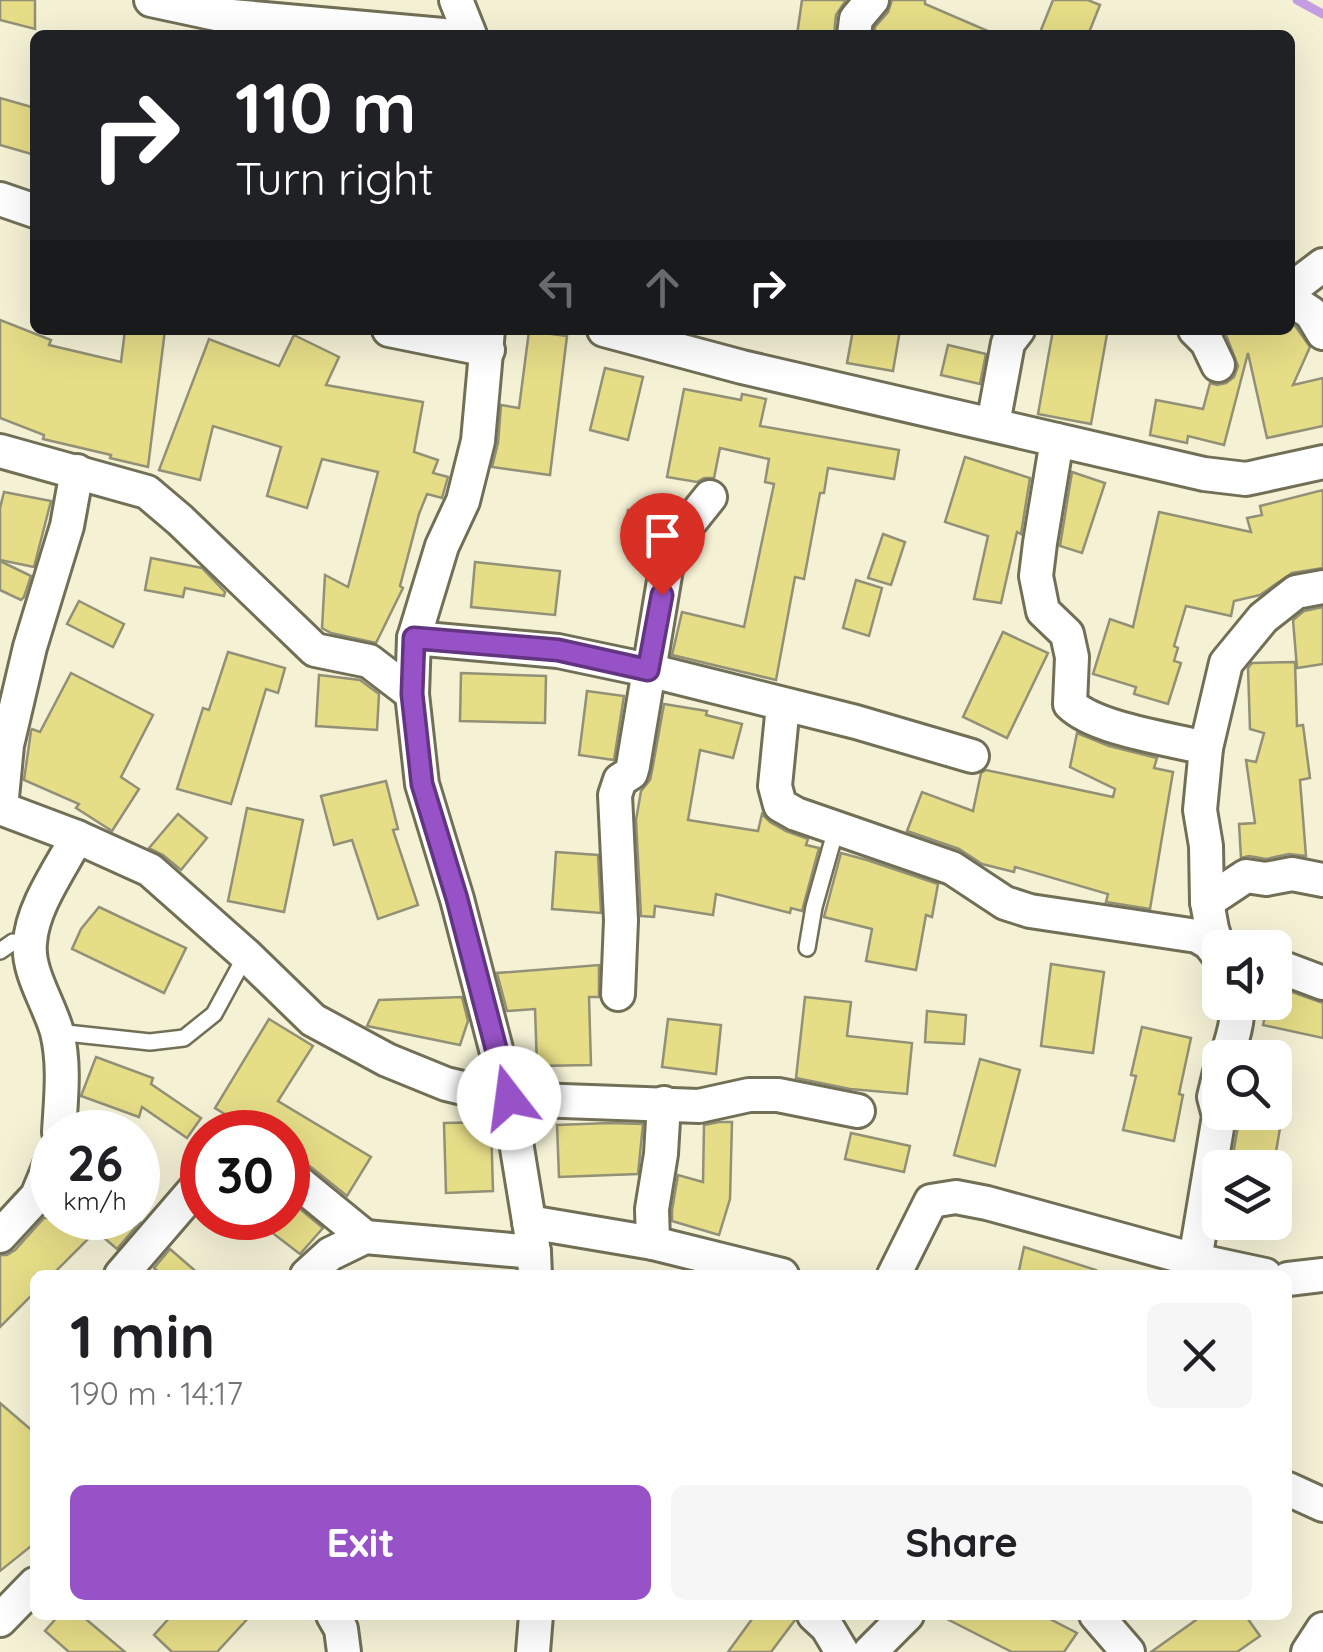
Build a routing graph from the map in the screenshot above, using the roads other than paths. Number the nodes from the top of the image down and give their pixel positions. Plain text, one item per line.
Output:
1 (456, 0) edge
2 (872, 0) edge
3 (166, 2) edge
4 (353, 30) edge
5 (468, 30) edge
6 (855, 30) edge
7 (0, 199) edge
8 (30, 209) edge
9 (1311, 264) edge
10 (1295, 284) edge
11 (1295, 302) edge
12 (1323, 333) edge
13 (438, 335) edge
14 (623, 335) edge
15 (1014, 335) edge
16 (1200, 335) edge
17 (488, 340) edge
18 (1218, 365) dead end
19 (993, 424) junction
20 (1057, 440) junction
21 (0, 451) edge
22 (1323, 462) edge
23 (78, 471) junction
24 (710, 498) dead end
25 (1323, 587) edge
26 (414, 638) junction
27 (648, 670) junction
28 (412, 694) junction
29 (784, 704) junction
30 (1206, 748) junction
31 (972, 756) dead end
32 (0, 808) edge
33 (836, 830) junction
34 (78, 837) junction
35 (1323, 880) edge
36 (1206, 900) junction
37 (1160, 930) junction
38 (1212, 930) edge
39 (1202, 939) edge
40 (14, 948) edge
41 (807, 948) dead end
42 (246, 955) junction
43 (1292, 972) edge
44 (1323, 983) edge
45 (618, 994) dead end
46 (57, 1032) junction
47 (509, 1098) junction
48 (664, 1103) junction
49 (61, 1110) edge
50 (858, 1111) dead end
51 (1219, 1130) edge
52 (310, 1192) edge
53 (30, 1204) edge
54 (180, 1207) edge
55 (0, 1236) edge
56 (365, 1237) junction
57 (653, 1243) junction
58 (532, 1250) edge
59 (1214, 1267) edge
60 (125, 1270) edge
61 (313, 1270) edge
62 (762, 1270) edge
63 (897, 1270) edge
64 (1323, 1275) edge
65 (1292, 1279) edge
66 (1292, 1491) edge
67 (1323, 1505) edge
68 (30, 1588) edge
69 (3, 1609) edge
70 (336, 1620) edge
71 (536, 1620) edge
72 (820, 1620) edge
73 (901, 1620) edge
74 (1100, 1620) edge
75 (1323, 1629) edge
76 (344, 1652) edge
77 (533, 1652) edge
78 (842, 1652) edge
79 (870, 1652) edge
80 (1128, 1652) edge
81 (1308, 1652) edge

1 - 5 street
2 - 6 street
3 - 4 street
7 - 8 street
9 - 10 street
11 - 12 street
13 - 17 street
14 - 19 street
15 - 19 street
16 - 18 street
17 - 26 street
19 - 20 street
20 - 22 street
20 - 30 street
21 - 23 street
23 - 28 street
23 - 32 street
24 - 27 street
25 - 30 street
26 - 27 street
26 - 28 street
27 - 29 street
27 - 45 street
28 - 47 street
29 - 31 street
29 - 33 street
30 - 36 street
32 - 34 street
33 - 37 street
33 - 41 lane
34 - 40 street
34 - 42 street
35 - 36 street
36 - 37 street
36 - 38 street
37 - 39 street
40 - 46 street
42 - 46 lane
42 - 47 street
43 - 44 street
46 - 49 street
47 - 48 street
47 - 58 street
48 - 50 street
48 - 57 street
51 - 59 street
52 - 56 street
53 - 55 street
54 - 60 street
56 - 58 street
56 - 61 street
57 - 58 street
57 - 62 street
59 - 63 street
64 - 65 street
66 - 67 street
68 - 69 street
70 - 76 street
71 - 77 street
72 - 78 street
73 - 79 street
74 - 80 street
75 - 81 street

